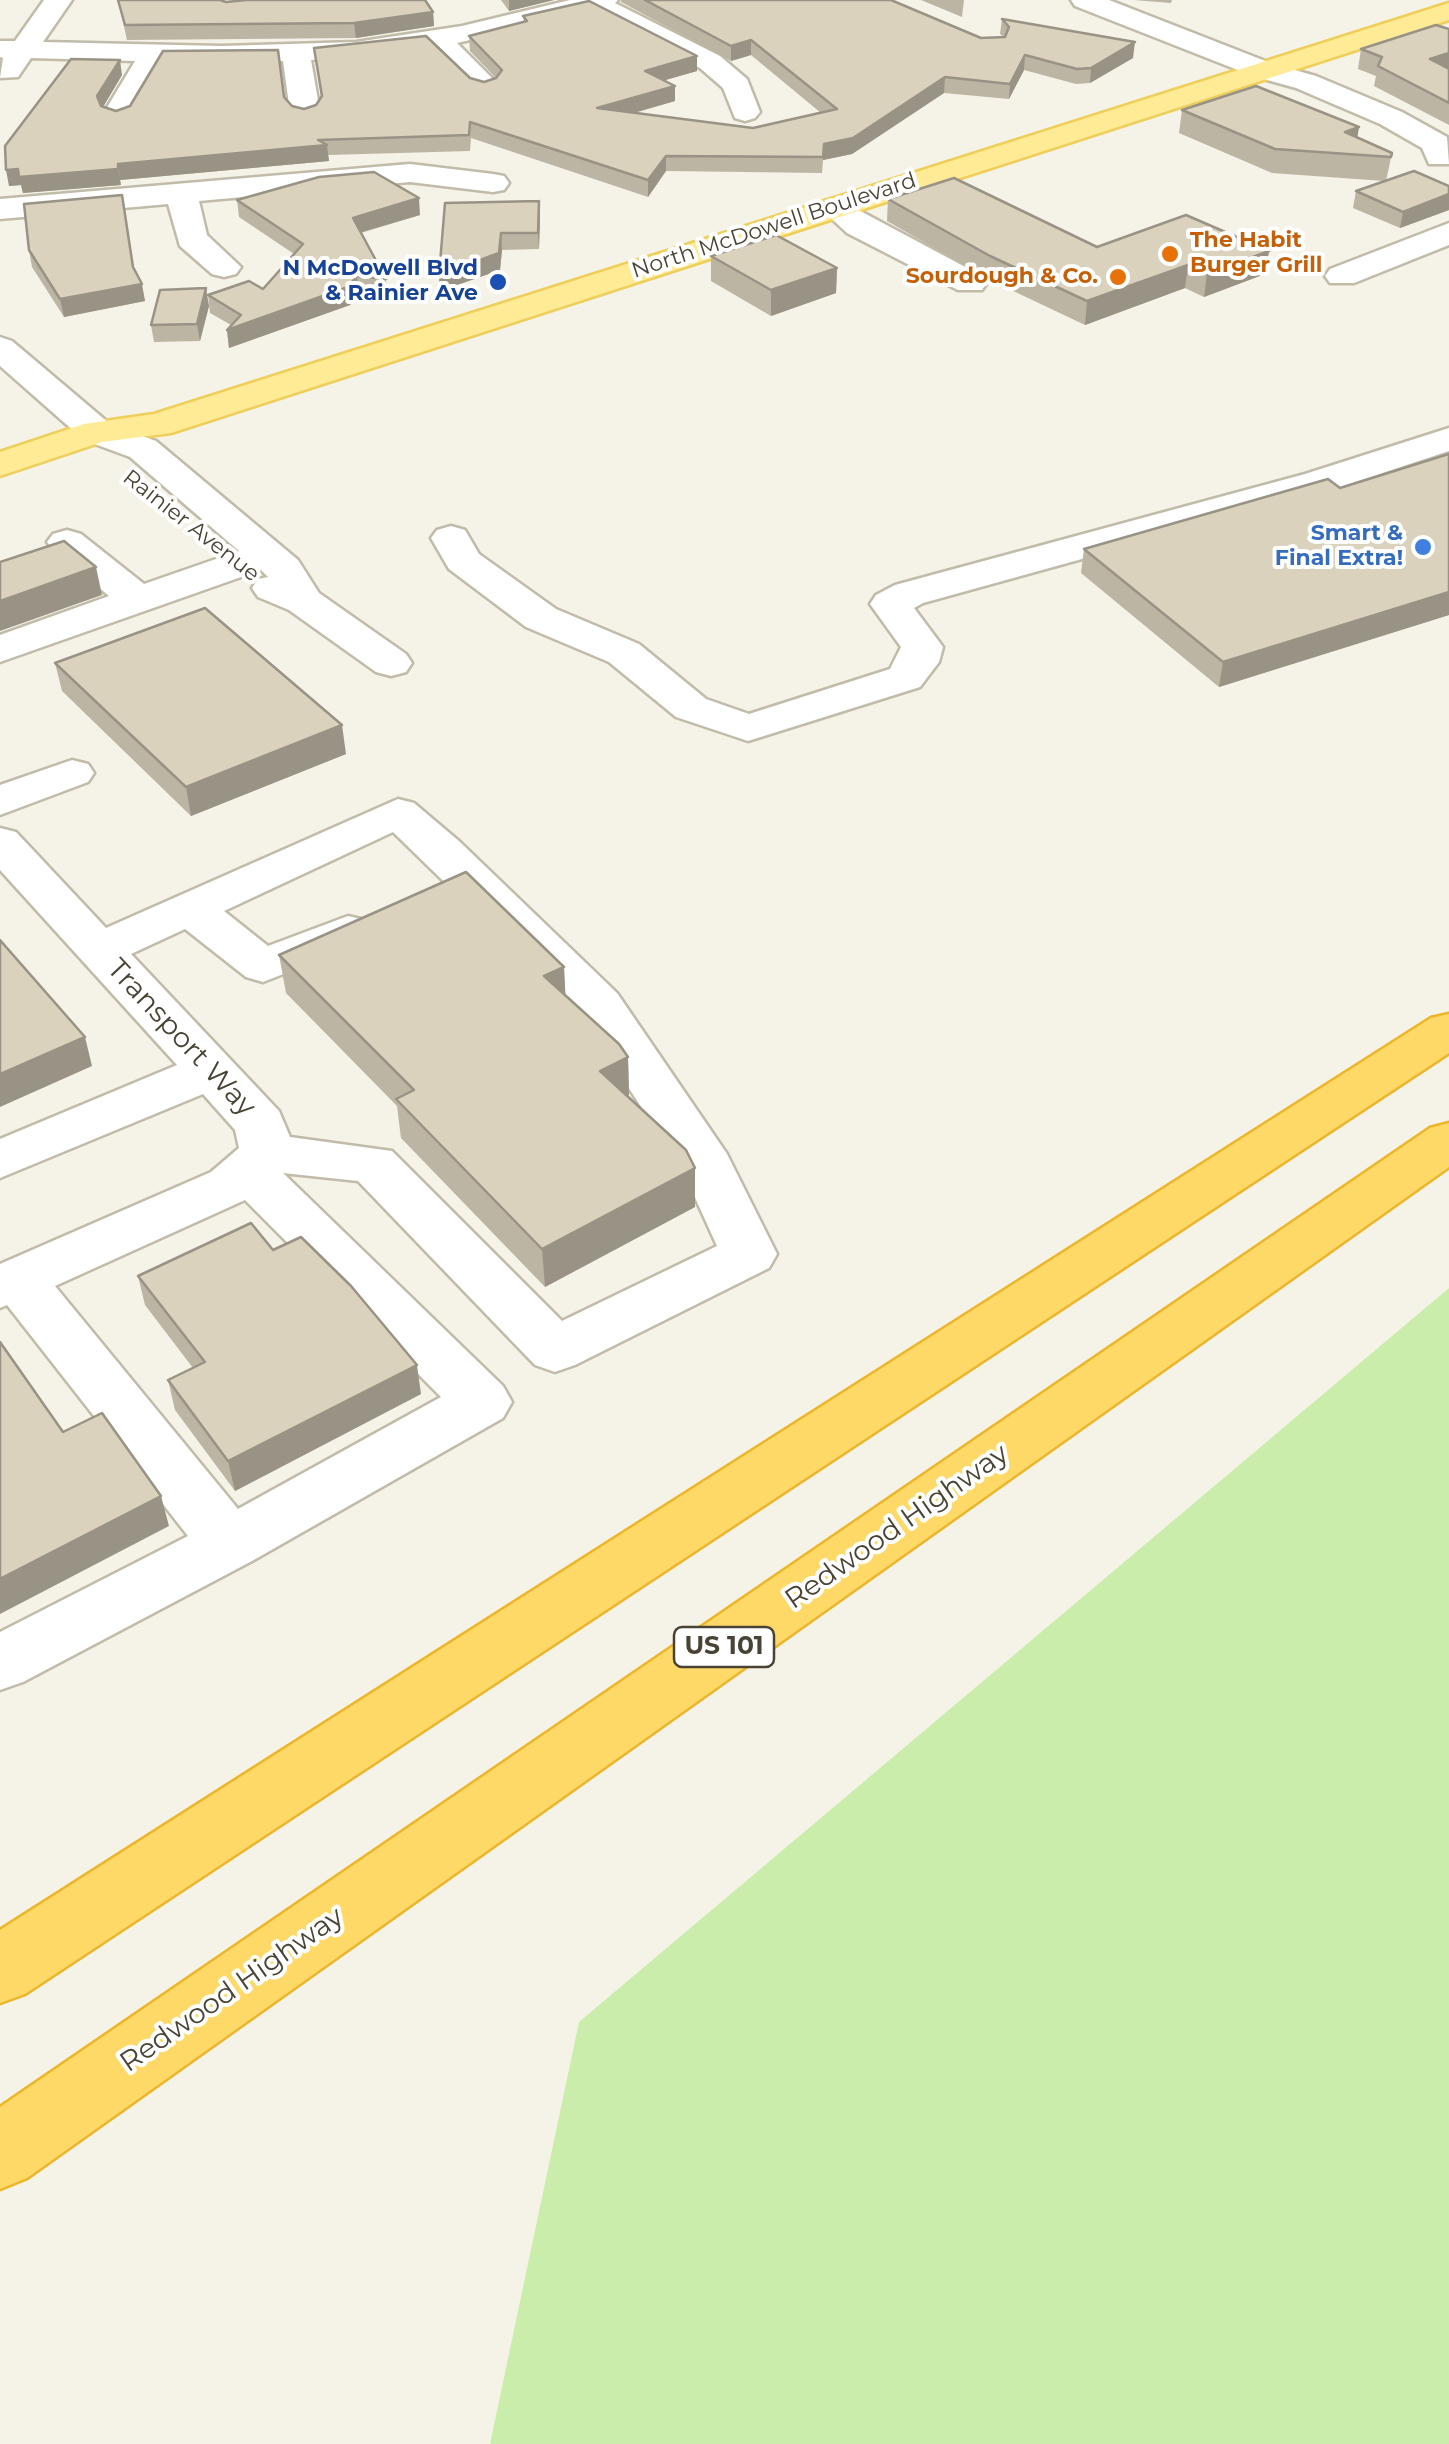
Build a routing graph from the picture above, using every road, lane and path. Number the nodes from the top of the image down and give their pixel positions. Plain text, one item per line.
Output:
1 (58, 0) edge
2 (1085, 0) edge
3 (599, 1) edge
4 (1449, 11) edge
5 (1418, 12) edge
6 (459, 23) edge
7 (1449, 40) edge
8 (12, 48) edge
9 (155, 52) junction
10 (296, 54) junction
11 (1252, 65) junction
12 (0, 83) edge
13 (484, 85) edge
14 (304, 112) edge
15 (745, 112) dead end
16 (118, 114) edge
17 (1444, 161) edge
18 (492, 183) dead end
19 (182, 195) junction
20 (836, 208) junction
21 (0, 209) edge
22 (1449, 233) edge
23 (224, 268) dead end
24 (1342, 276) dead end
25 (970, 283) dead end
26 (0, 348) edge
27 (97, 432) junction
28 (1449, 439) edge
29 (0, 465) edge
30 (451, 538) dead end
31 (67, 542) edge
32 (252, 560) junction
33 (139, 600) junction
34 (0, 648) edge
35 (391, 663) dead end
36 (72, 773) dead end
37 (0, 801) edge
38 (0, 842) edge
39 (474, 880) junction
40 (192, 910) junction
41 (99, 950) junction
42 (1449, 1030) edge
43 (212, 1071) junction
44 (1449, 1141) edge
45 (0, 1160) edge
46 (257, 1162) junction
47 (9, 1284) edge
48 (230, 1543) junction
49 (0, 1663) edge
50 (0, 1970) edge
51 (0, 2152) edge

1 - 8 street
2 - 11 street
3 - 6 street
3 - 15 street
4 - 5 main road, North McDowell Boulevard
5 - 7 street
5 - 11 main road, North McDowell Boulevard
6 - 10 street
6 - 13 street
8 - 9 street
8 - 12 street
9 - 10 street
9 - 16 street
10 - 14 street
11 - 17 street
11 - 20 main road, North McDowell Boulevard
11 - 27 main road, North McDowell Boulevard
18 - 19 street
19 - 21 street
19 - 23 street
20 - 25 street
20 - 27 main road, North McDowell Boulevard
22 - 24 street
26 - 27 street, Rainier Avenue
27 - 29 main road, North McDowell Boulevard
27 - 32 street, Rainier Avenue
28 - 30 street
31 - 33 street
32 - 33 street
32 - 35 street, Rainier Avenue
33 - 34 street
36 - 37 street
38 - 41 street, Transport Way
39 - 40 street
39 - 40 street
39 - 46 street
40 - 41 street
41 - 43 street, Transport Way
42 - 50 highway
43 - 45 street
43 - 46 street, Transport Way
44 - 51 highway, Redwood Highway / US 101
46 - 47 street
46 - 48 street
47 - 48 street
48 - 49 street

